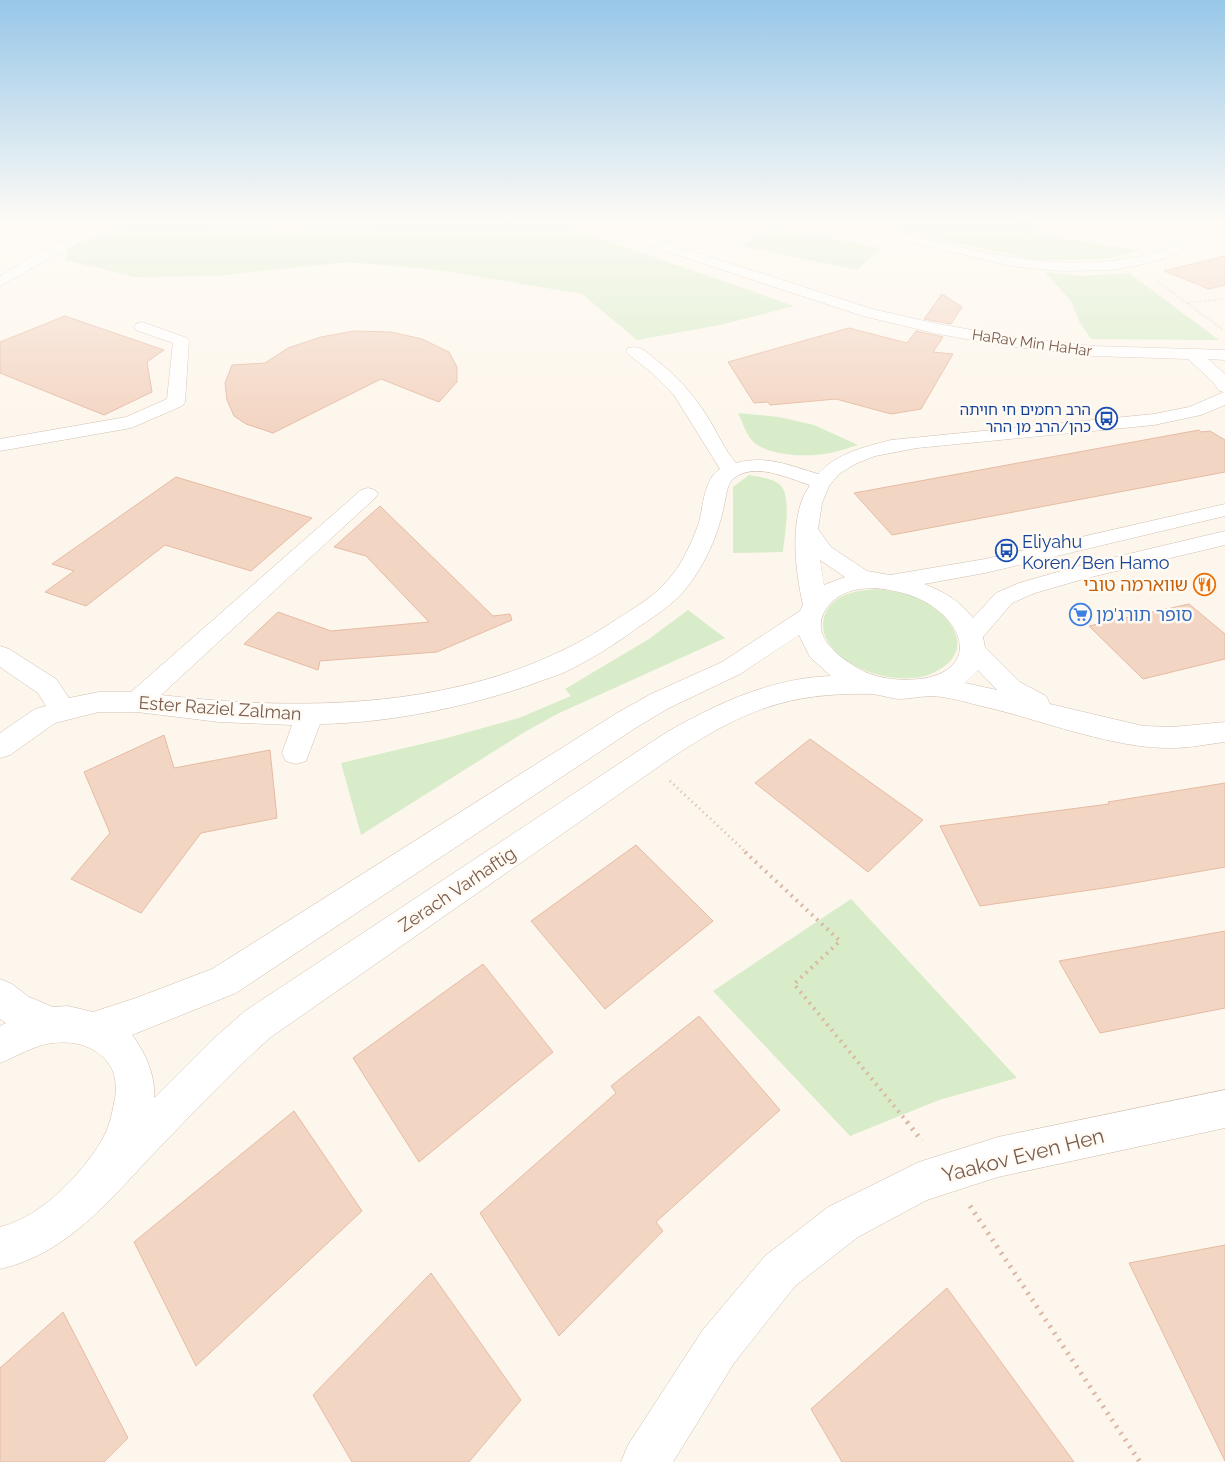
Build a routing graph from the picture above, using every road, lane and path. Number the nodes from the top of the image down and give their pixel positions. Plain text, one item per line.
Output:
1 (795, 289) edge
2 (1169, 289) edge
3 (1225, 299) edge
4 (1187, 303) junction
5 (142, 327) dead end
6 (1225, 332) edge
7 (634, 351) dead end
8 (1193, 355) junction
9 (1225, 355) edge
10 (1225, 387) edge
11 (1225, 398) edge
12 (0, 445) edge
13 (732, 471) junction
14 (822, 482) junction
15 (368, 494) dead end
16 (1225, 510) edge
17 (807, 528) junction
18 (1220, 540) edge
19 (882, 581) junction
20 (811, 610) junction
21 (972, 642) junction
22 (0, 655) edge
23 (874, 685) junction
24 (933, 687) junction
25 (136, 702) junction
26 (63, 710) junction
27 (309, 715) junction
28 (1104, 728) junction
29 (1225, 732) edge
30 (0, 747) edge
31 (296, 753) dead end
32 (646, 759) junction
33 (0, 996) edge
34 (53, 1026) junction
35 (94, 1029) junction
36 (0, 1045) edge
37 (1225, 1109) edge
38 (948, 1172) junction
39 (92, 1188) junction
40 (2, 1249) edge
41 (645, 1462) edge
42 (1140, 1462) edge

1 - 8 street, HaRav Min HaHar
2 - 4 path
3 - 4 path
4 - 6 path
5 - 12 street
7 - 13 street
8 - 9 street, HaRav Min HaHar
8 - 10 street
11 - 14 street
13 - 14 street
13 - 27 street, Ester Raziel Zalman
14 - 17 street
15 - 25 street
16 - 19 street
17 - 19 street
17 - 20 street
18 - 21 street
19 - 20 street
19 - 21 street
20 - 23 street
20 - 35 street
21 - 24 street
21 - 28 street
22 - 26 street
23 - 24 street
23 - 32 street, Zerach Varhaftig
24 - 28 street
25 - 26 street, Ester Raziel Zalman
25 - 27 street, Ester Raziel Zalman
26 - 30 street, Ester Raziel Zalman
27 - 31 street
28 - 29 street
32 - 38 path
32 - 39 street, Zerach Varhaftig
33 - 34 street
34 - 35 street
34 - 36 street
35 - 39 street
37 - 38 street, Yaakov Even Hen
38 - 41 street, Yaakov Even Hen
38 - 42 path
39 - 40 street

